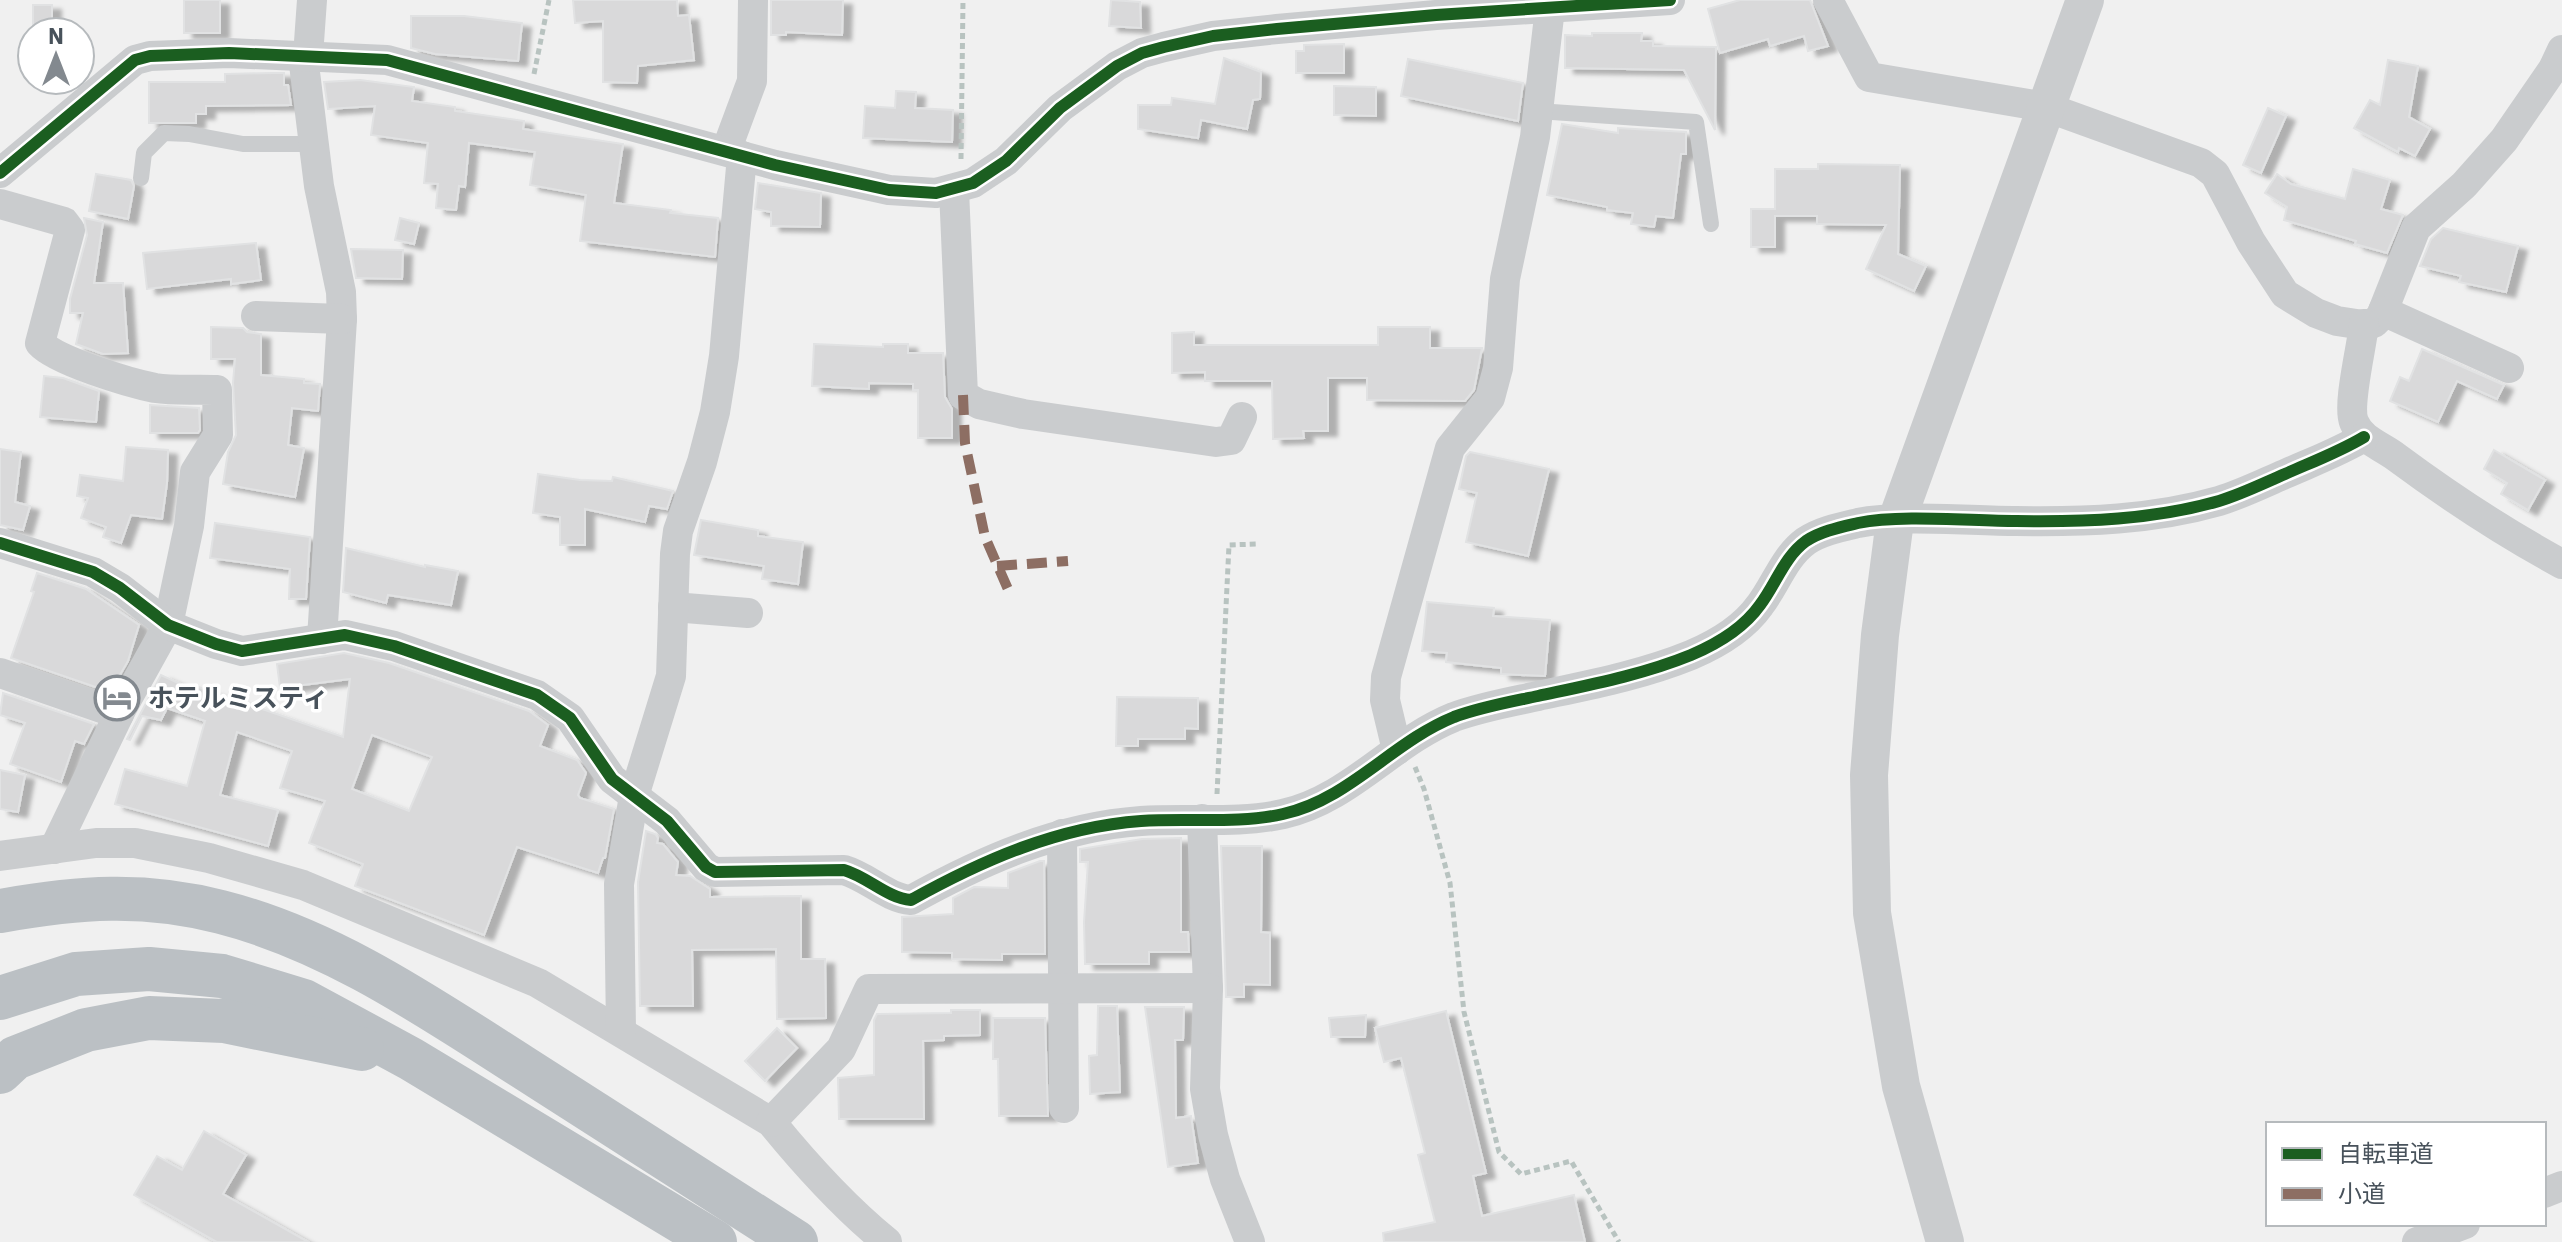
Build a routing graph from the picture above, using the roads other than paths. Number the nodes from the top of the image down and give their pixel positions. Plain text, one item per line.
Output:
1 (312, 0) edge
2 (753, 0) edge
3 (1670, 0) edge
4 (1828, 0) edge
5 (2085, 0) edge
6 (1564, 5) edge
7 (1303, 13) edge
8 (2562, 50) edge
9 (306, 56) junction
10 (2046, 107) junction
11 (1538, 111) junction
12 (314, 144) junction
13 (734, 154) junction
14 (0, 173) edge
15 (141, 178) dead end
16 (957, 189) junction
17 (0, 204) edge
18 (1711, 224) dead end
19 (256, 316) dead end
20 (2374, 318) junction
21 (342, 319) junction
22 (2509, 368) dead end
23 (1242, 417) dead end
24 (2364, 437) junction
25 (1897, 520) junction
26 (0, 543) edge
27 (2562, 564) edge
28 (673, 607) junction
29 (748, 613) dead end
30 (168, 625) junction
31 (322, 639) junction
32 (0, 673) edge
33 (119, 714) junction
34 (1401, 747) junction
35 (634, 796) junction
36 (1209, 819) junction
37 (1062, 834) junction
38 (54, 849) junction
39 (0, 856) edge
40 (0, 911) edge
41 (0, 970) edge
42 (1208, 988) junction
43 (1065, 989) junction
44 (0, 998) edge
45 (420, 1002) junction
46 (621, 1031) junction
47 (411, 1059) junction
48 (0, 1072) edge
49 (1064, 1108) dead end
50 (771, 1122) junction
51 (2460, 1226) edge
52 (708, 1239) edge
53 (796, 1242) edge
54 (887, 1242) edge
55 (1250, 1242) edge
56 (1945, 1242) edge
57 (2417, 1242) edge

1 - 9 street
2 - 13 street
3 - 6 street
4 - 10 street
5 - 10 street
6 - 7 street
6 - 11 street
7 - 16 street
8 - 20 street
9 - 12 street
9 - 13 street
9 - 14 street
10 - 20 street
10 - 25 street
11 - 18 lane
11 - 34 street
12 - 15 lane
12 - 21 street
13 - 16 street
13 - 28 street
16 - 23 street
17 - 30 street
19 - 21 street
20 - 22 street
20 - 24 street
21 - 31 street
24 - 25 street
24 - 27 street
25 - 34 street
25 - 56 street
26 - 30 street
28 - 29 street
28 - 35 street
30 - 31 street
30 - 33 street
31 - 35 street
32 - 33 street
33 - 38 street
34 - 36 street
35 - 37 street
35 - 46 street
36 - 37 street
36 - 42 street
37 - 43 street
38 - 39 street
38 - 46 street
40 - 45 highway
41 - 45 highway
42 - 43 street
42 - 55 street
43 - 49 street
43 - 50 street
44 - 47 highway
45 - 53 highway
46 - 50 street
47 - 48 highway
47 - 52 highway
50 - 54 street
51 - 57 street

